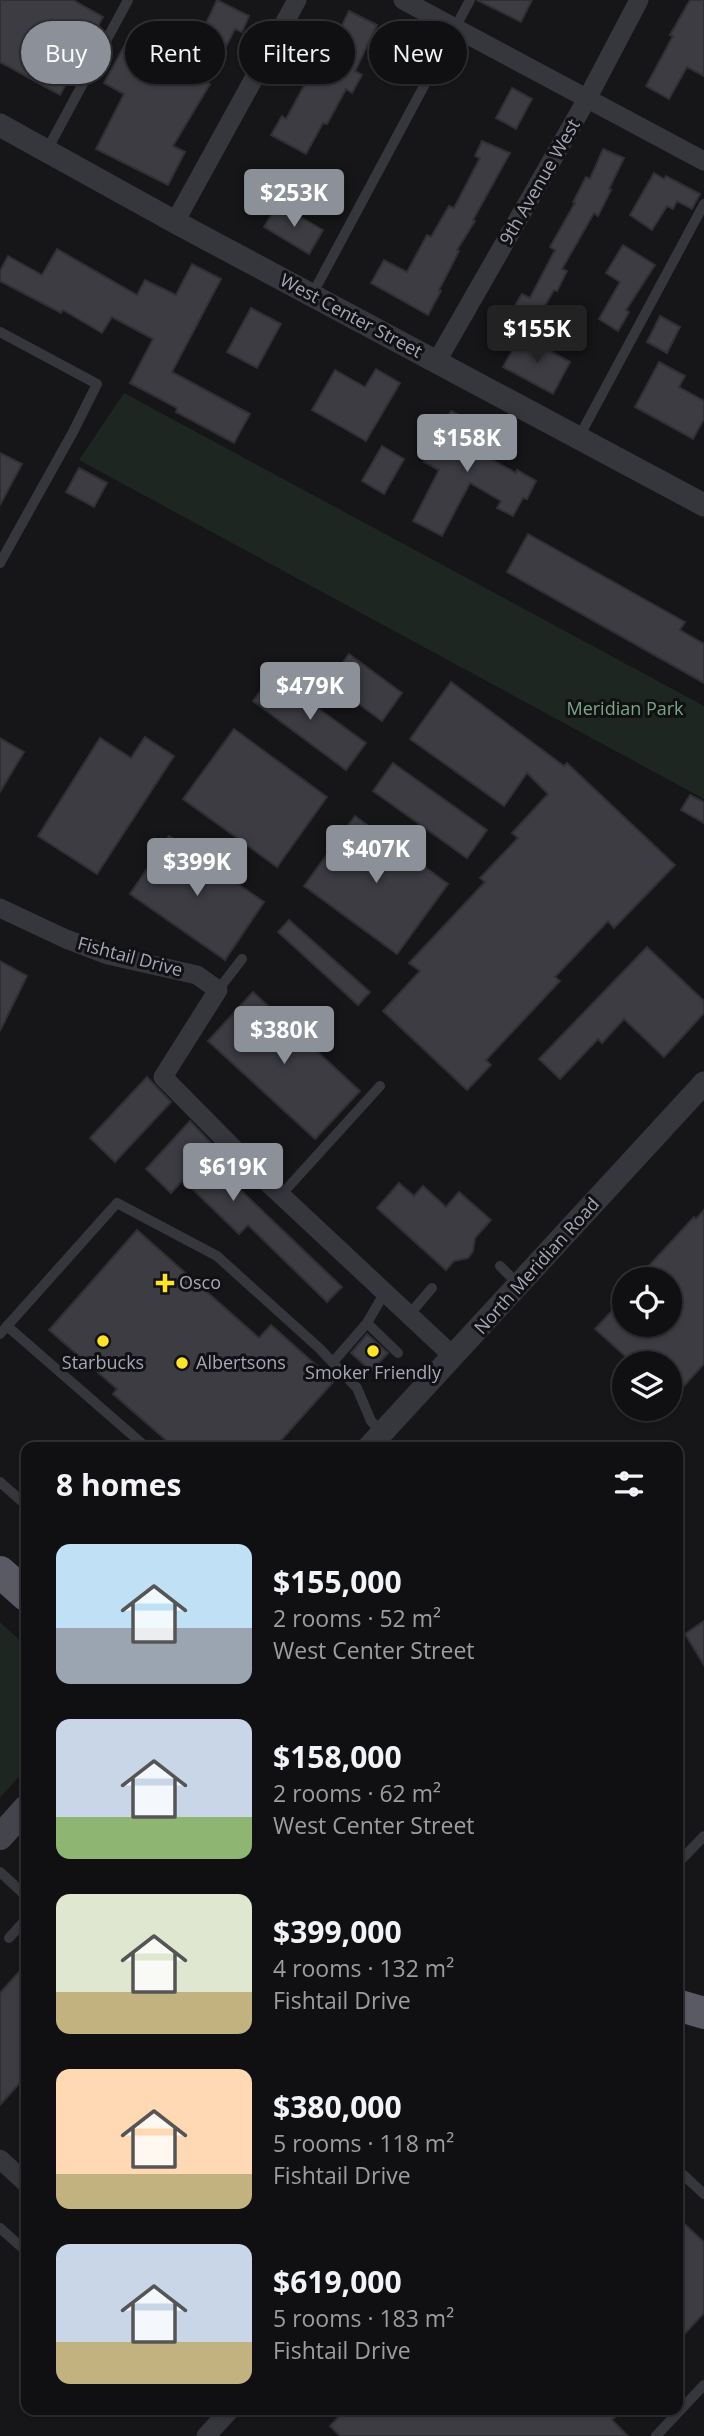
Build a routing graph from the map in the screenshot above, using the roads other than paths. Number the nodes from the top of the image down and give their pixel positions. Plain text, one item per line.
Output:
1 (128, 0) edge
2 (297, 0) edge
3 (403, 0) edge
4 (470, 0) edge
5 (639, 0) edge
6 (442, 21) edge
7 (459, 21) edge
8 (467, 34) edge
9 (425, 84) edge
10 (587, 99) junction
11 (0, 125) edge
12 (47, 150) junction
13 (704, 161) edge
14 (704, 204) edge
15 (175, 222) junction
16 (312, 295) junction
17 (0, 332) edge
18 (437, 361) junction
19 (579, 438) junction
20 (704, 505) edge
21 (0, 563) edge
22 (0, 908) edge
23 (242, 959) dead end
24 (218, 990) junction
25 (704, 1083) edge
26 (380, 1087) dead end
27 (281, 1195) junction
28 (500, 1266) dead end
29 (520, 1285) junction
30 (432, 1288) dead end
31 (385, 1292) junction
32 (409, 1315) junction
33 (367, 1323) junction
34 (4, 1330) edge
35 (398, 1353) dead end
36 (454, 1357) junction
37 (332, 1362) junction
38 (376, 1441) edge
39 (140, 1442) edge
40 (0, 1482) edge
41 (21, 1501) edge
42 (0, 1572) edge
43 (21, 1591) edge
44 (21, 1814) edge
45 (704, 1836) edge
46 (0, 1837) edge
47 (683, 1858) edge
48 (0, 1872) edge
49 (21, 1891) edge
50 (21, 1925) edge
51 (9, 1938) dead end
52 (683, 2007) edge
53 (704, 2013) edge
54 (0, 2159) edge
55 (683, 2175) edge
56 (21, 2178) edge
57 (704, 2194) edge
58 (0, 2228) edge
59 (21, 2246) edge
60 (704, 2385) edge
61 (683, 2407) edge
62 (225, 2415) edge
63 (676, 2415) edge
64 (206, 2436) edge
65 (656, 2436) edge

1 - 12 lane
2 - 15 street
3 - 6 street
4 - 7 lane
5 - 10 street, 9th Avenue West
8 - 10 street
9 - 16 lane
10 - 13 street
10 - 18 street, 9th Avenue West
11 - 12 street, West Center Street
12 - 15 street, West Center Street
14 - 19 lane
15 - 16 street, West Center Street
16 - 18 street, West Center Street
17 - 21 lane
18 - 19 street, West Center Street
19 - 20 street, West Center Street
22 - 24 street, Fishtail Drive
23 - 24 lane
24 - 27 street
25 - 29 street, North Meridian Road
26 - 27 lane
27 - 31 street
28 - 29 lane
29 - 36 street, North Meridian Road
30 - 32 lane
31 - 32 street
31 - 33 lane
32 - 36 street
33 - 35 lane
33 - 37 lane
34 - 37 lane
34 - 39 lane
36 - 38 street, North Meridian Road
37 - 38 lane
40 - 41 lane
42 - 43 highway
44 - 46 main road
45 - 47 lane
48 - 49 lane
50 - 51 lane
52 - 53 highway
54 - 56 street
55 - 57 lane
58 - 59 lane
60 - 61 lane
62 - 64 street
63 - 65 lane

